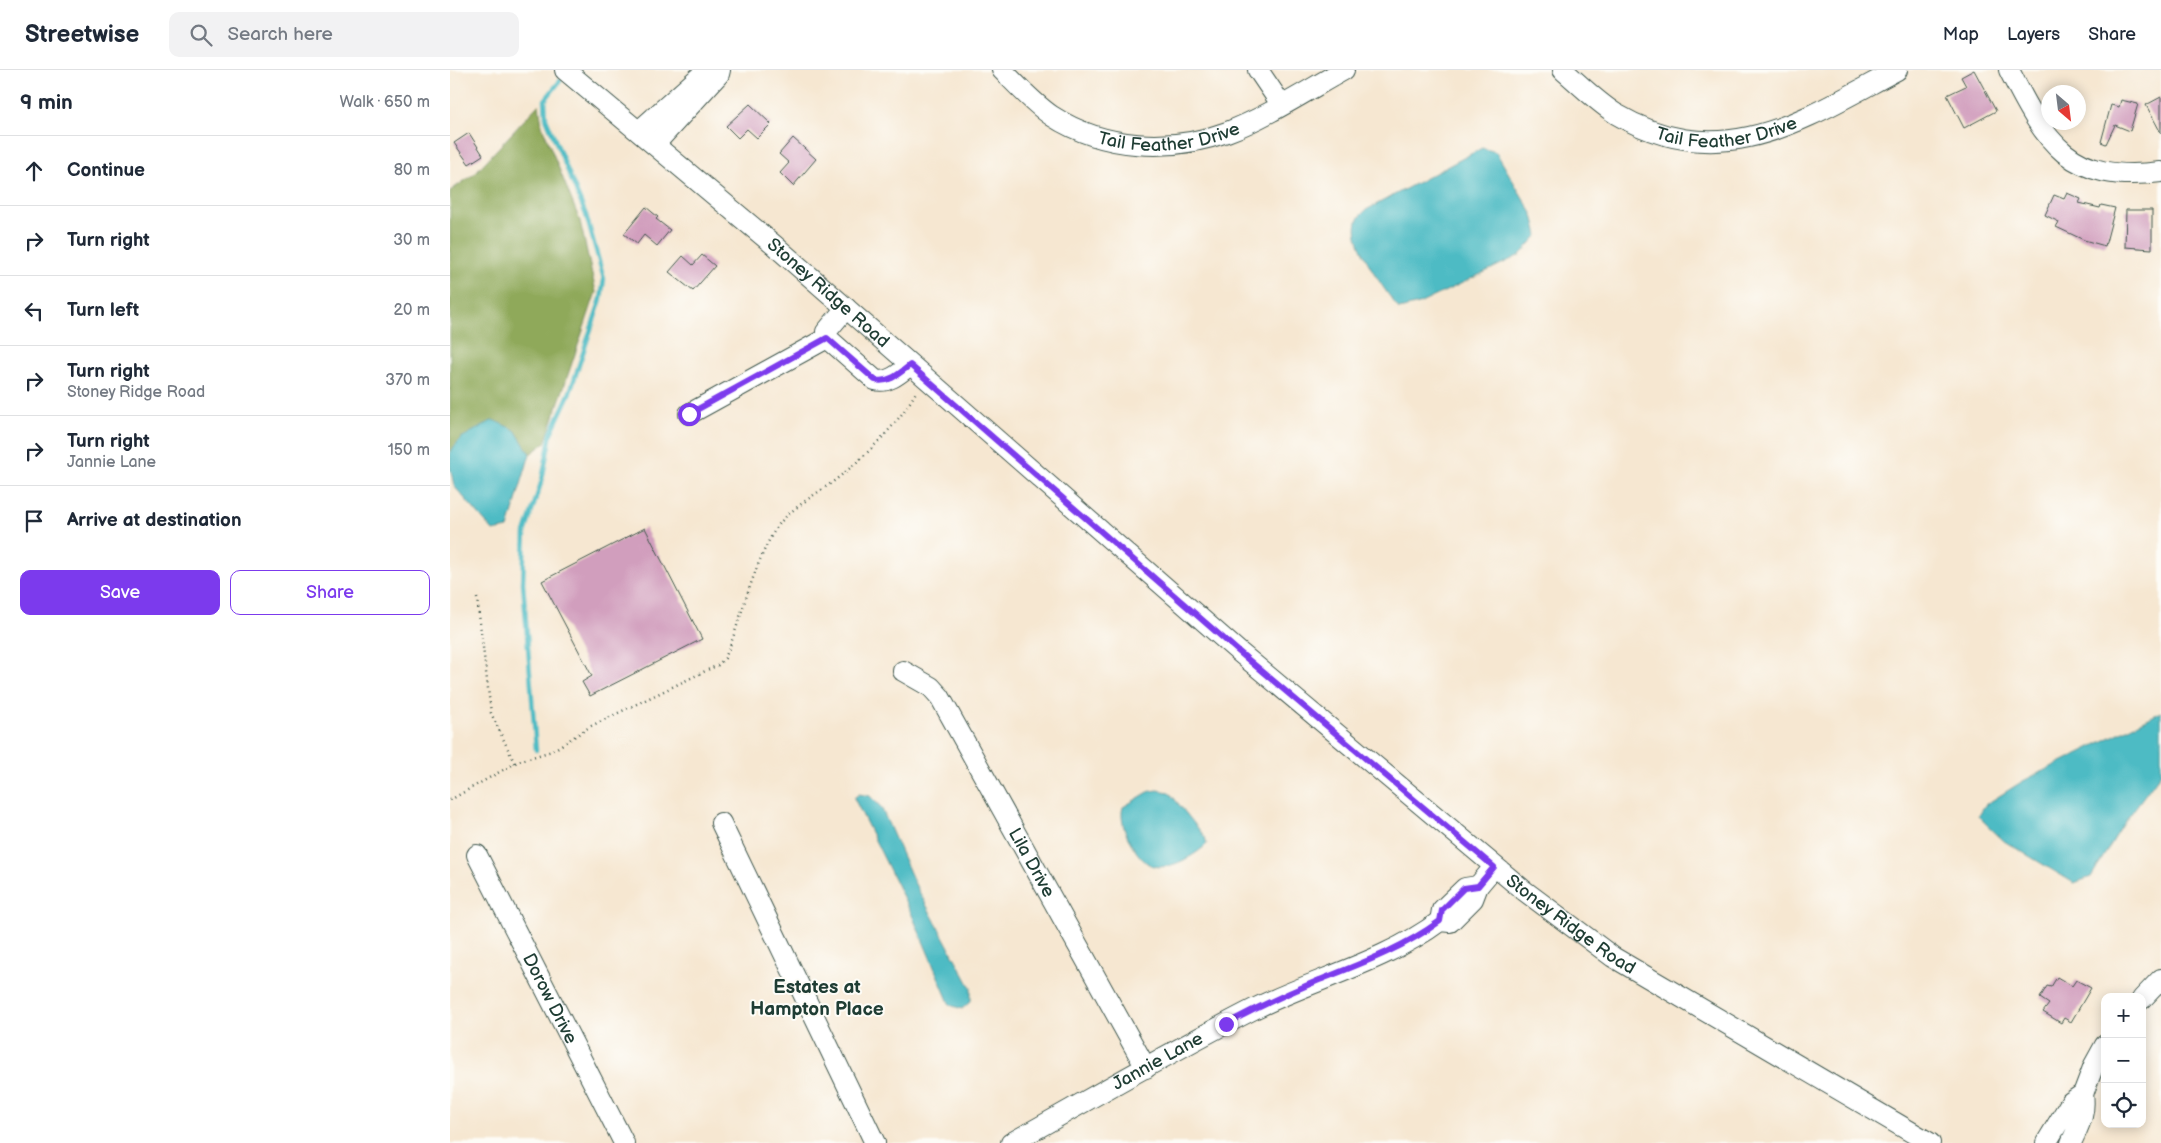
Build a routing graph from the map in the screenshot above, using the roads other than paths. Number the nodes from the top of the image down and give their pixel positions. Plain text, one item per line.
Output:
1 (565, 70) edge
2 (707, 70) edge
3 (720, 70) edge
4 (1002, 70) edge
5 (1258, 70) edge
6 (1344, 70) edge
7 (1563, 70) edge
8 (1897, 70) edge
9 (2009, 70) edge
10 (1281, 104) junction
11 (639, 131) junction
12 (655, 144) junction
13 (2161, 172) edge
14 (846, 308) junction
15 (827, 338) junction
16 (917, 371) junction
17 (689, 414) dead end
18 (903, 671) dead end
19 (721, 823) dead end
20 (477, 855) dead end
21 (1494, 867) junction
22 (2161, 979) edge
23 (2146, 995) edge
24 (2101, 1052) edge
25 (1146, 1068) junction
26 (2083, 1094) junction
27 (624, 1143) edge
28 (875, 1143) edge
29 (1011, 1143) edge
30 (1930, 1143) edge
31 (2046, 1143) edge
32 (2071, 1143) edge

1 - 11 street, Stoney Ridge Road
2 - 11 street
3 - 12 street
4 - 10 street, Tail Feather Drive
5 - 10 street
6 - 10 street, Tail Feather Drive
7 - 8 street, Tail Feather Drive
9 - 13 street
11 - 12 street, Stoney Ridge Road
12 - 14 street, Stoney Ridge Road
14 - 15 street
14 - 16 street, Stoney Ridge Road
15 - 16 street
15 - 17 street
16 - 21 street, Stoney Ridge Road
18 - 25 street, Lila Drive
19 - 28 street
20 - 27 street, Dorow Drive
21 - 25 street, Jannie Lane
21 - 30 street, Stoney Ridge Road
22 - 23 street
24 - 26 street
25 - 29 street, Jannie Lane
26 - 31 street
26 - 32 street

